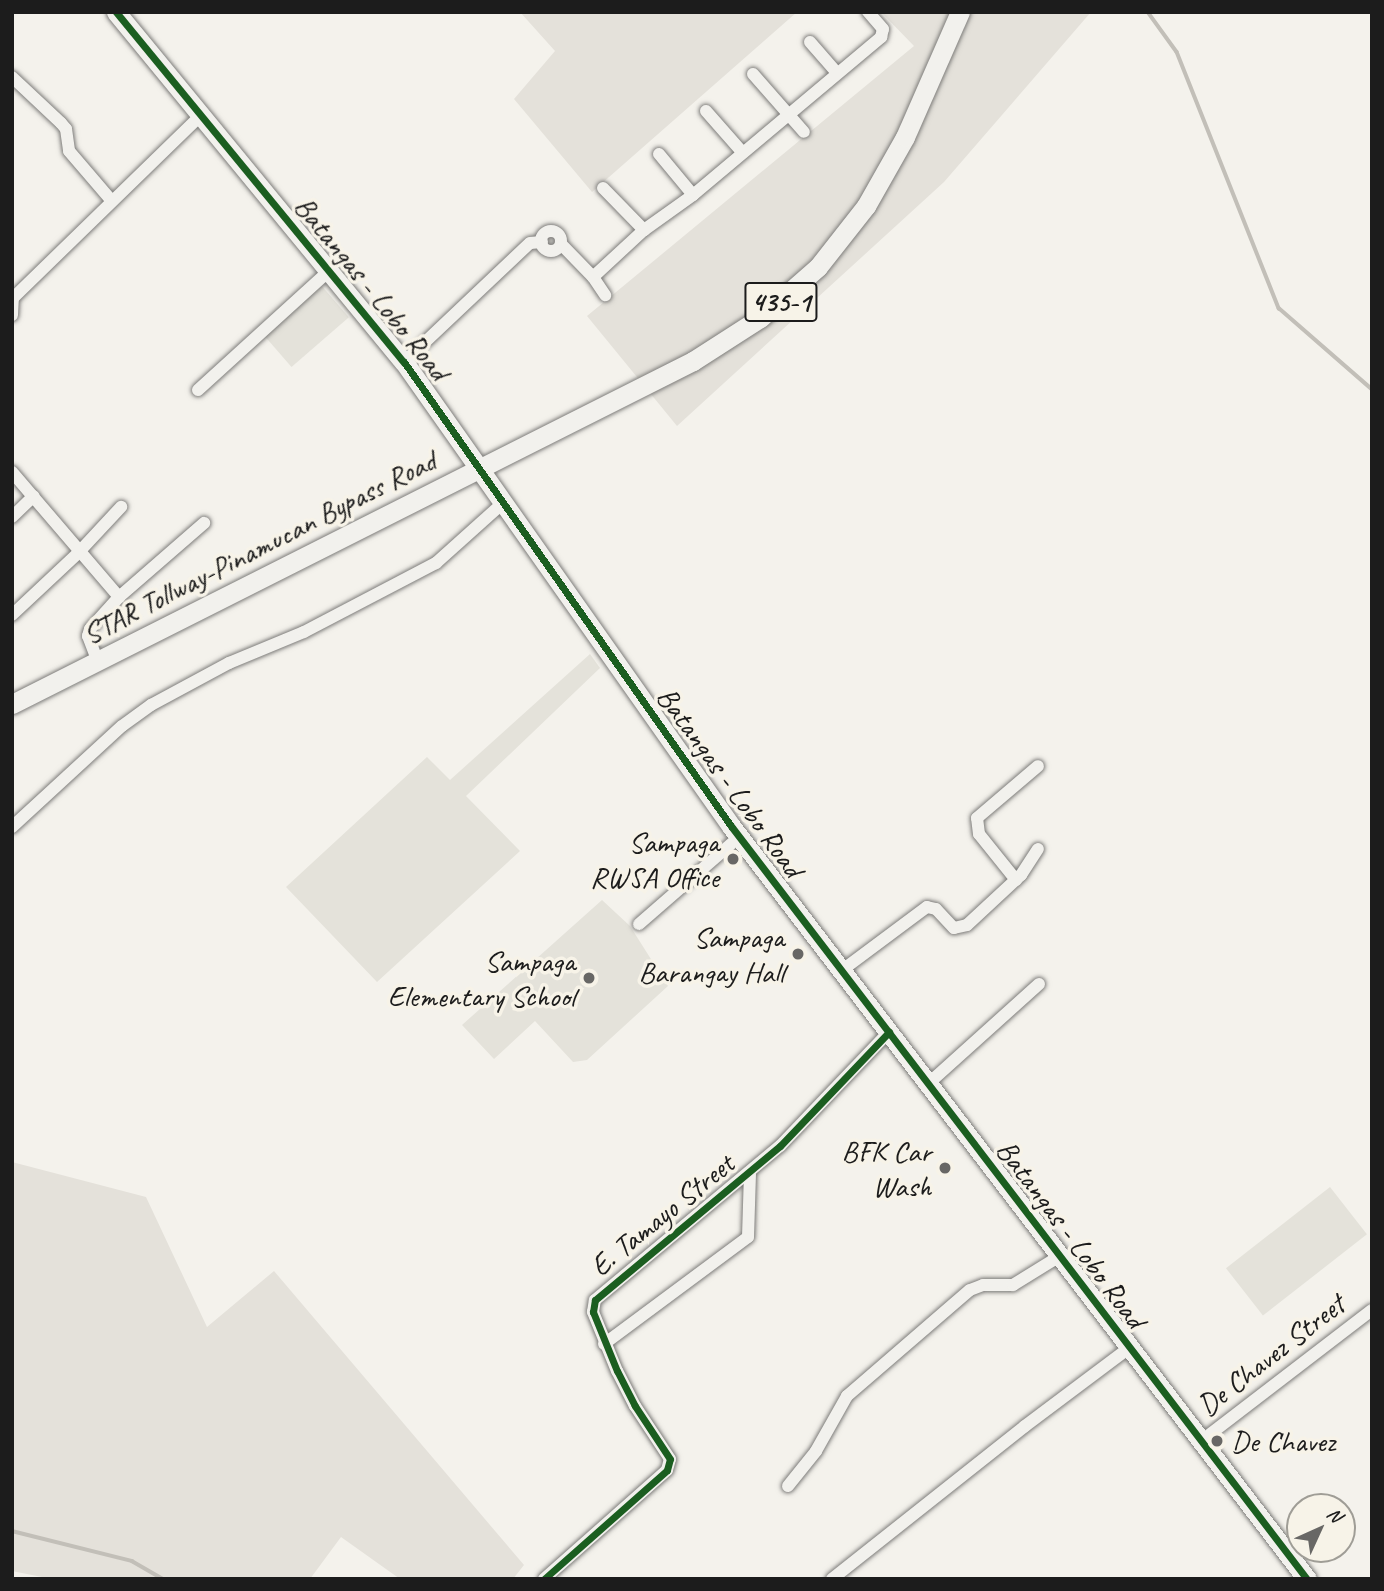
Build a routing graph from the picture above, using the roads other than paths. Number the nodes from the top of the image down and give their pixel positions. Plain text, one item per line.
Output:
1 (116, 12) edge
2 (868, 12) edge
3 (960, 12) edge
4 (810, 42) dead end
5 (837, 73) junction
6 (753, 74) dead end
7 (12, 77) edge
8 (706, 111) dead end
9 (787, 114) junction
10 (200, 116) junction
11 (804, 132) dead end
12 (742, 152) junction
13 (659, 154) dead end
14 (603, 188) dead end
15 (693, 195) junction
16 (111, 200) junction
17 (643, 230) junction
18 (330, 270) junction
19 (593, 277) junction
20 (605, 295) dead end
21 (12, 315) edge
22 (404, 362) junction
23 (198, 390) dead end
24 (480, 468) junction
25 (12, 472) edge
26 (34, 496) junction
27 (504, 502) junction
28 (121, 507) dead end
29 (12, 517) edge
30 (204, 523) dead end
31 (79, 552) junction
32 (119, 597) junction
33 (12, 615) edge
34 (98, 662) junction
35 (12, 704) edge
36 (1038, 766) dead end
37 (12, 827) edge
38 (739, 837) junction
39 (1038, 849) dead end
40 (1016, 880) junction
41 (639, 924) dead end
42 (841, 971) junction
43 (1039, 984) dead end
44 (889, 1032) junction
45 (929, 1083) junction
46 (750, 1172) junction
47 (1060, 1256) junction
48 (1372, 1310) edge
49 (604, 1344) junction
50 (1129, 1348) junction
51 (1201, 1441) junction
52 (788, 1486) dead end
53 (544, 1579) edge
54 (832, 1579) edge
55 (1307, 1579) edge

1 - 10 main road, Batangas - Lobo Road
2 - 5 street
3 - 24 main road, STAR Tollway-Pinamucan Bypass Road / 435-1
4 - 5 street
5 - 9 street
6 - 9 street
7 - 16 street
8 - 12 street
9 - 11 street
9 - 12 street
10 - 16 street
10 - 18 main road, Batangas - Lobo Road
12 - 15 street
13 - 15 street
14 - 17 street
15 - 17 street
16 - 21 street
17 - 19 street
18 - 22 main road, Batangas - Lobo Road
18 - 23 street
19 - 20 street
19 - 22 street
22 - 24 main road, Batangas - Lobo Road
24 - 27 main road, Batangas - Lobo Road
24 - 34 main road, STAR Tollway-Pinamucan Bypass Road
25 - 26 street
26 - 29 street
26 - 31 street
27 - 37 street
27 - 38 main road, Batangas - Lobo Road
28 - 31 street
30 - 32 street
31 - 32 street
31 - 33 street
32 - 34 street
34 - 35 main road, STAR Tollway-Pinamucan Bypass Road
36 - 40 street
38 - 41 street
38 - 42 main road, Batangas - Lobo Road
39 - 40 street
40 - 42 street
42 - 44 main road, Batangas - Lobo Road
43 - 45 street
44 - 45 main road, Batangas - Lobo Road
44 - 46 street, E. Tamayo Street
45 - 47 main road, Batangas - Lobo Road
46 - 49 street
46 - 49 street, E. Tamayo Street
47 - 50 main road, Batangas - Lobo Road
47 - 52 street
48 - 51 street, De Chavez Street
49 - 53 street, E. Tamayo Street
50 - 51 main road, Batangas - Lobo Road
50 - 54 street
51 - 55 main road, Batangas - Lobo Road

